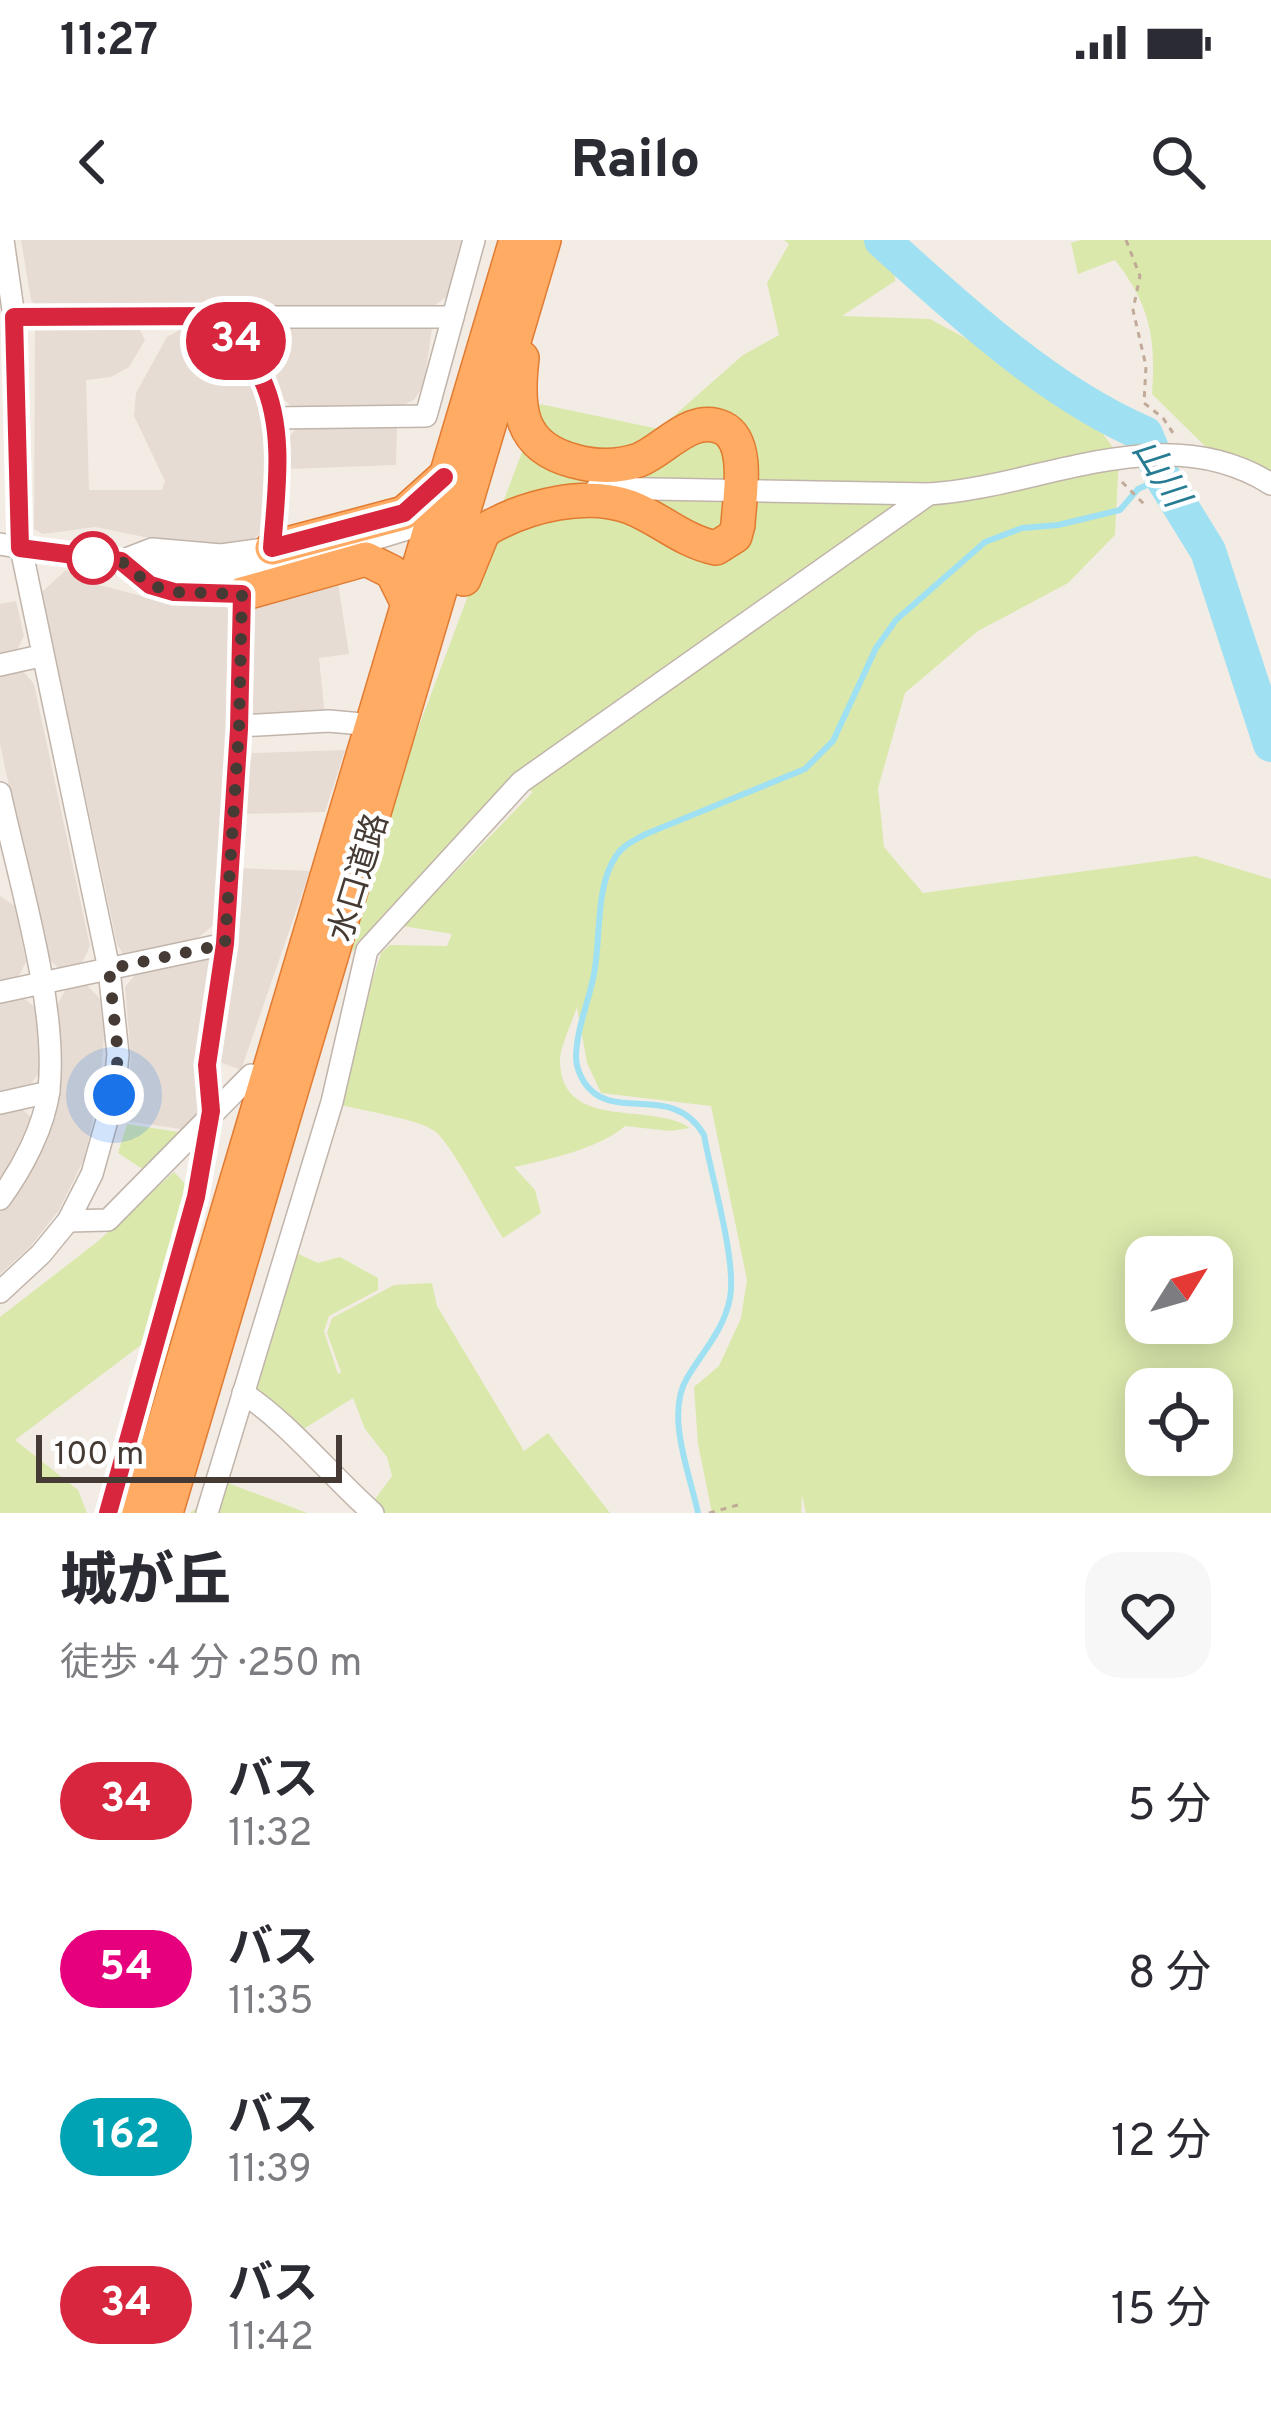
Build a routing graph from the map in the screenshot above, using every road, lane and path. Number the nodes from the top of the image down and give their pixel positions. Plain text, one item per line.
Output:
1 (3, 240) edge
2 (475, 240) edge
3 (516, 240) edge
4 (544, 240) edge
5 (1126, 240) edge
6 (218, 316) junction
7 (14, 317) junction
8 (453, 317) junction
9 (520, 321) junction
10 (273, 418) junction
11 (1181, 456) junction
12 (444, 477) junction
13 (1123, 483) dead end
14 (1271, 484) edge
15 (739, 488) junction
16 (929, 494) junction
17 (490, 506) dead end
18 (1146, 506) dead end
19 (414, 527) dead end
20 (10, 546) edge
21 (272, 548) junction
22 (121, 561) junction
23 (242, 594) junction
24 (407, 602) junction
25 (40, 656) junction
26 (0, 665) edge
27 (417, 673) junction
28 (373, 725) junction
29 (239, 727) junction
30 (0, 793) edge
31 (9, 881) edge
32 (225, 944) junction
33 (109, 969) junction
34 (41, 983) junction
35 (0, 992) edge
36 (251, 1075) dead end
37 (49, 1092) junction
38 (0, 1103) edge
39 (211, 1111) junction
40 (0, 1199) edge
41 (68, 1221) junction
42 (0, 1292) edge
43 (236, 1395) junction
44 (738, 1505) dead end
45 (108, 1513) edge
46 (138, 1513) edge
47 (166, 1513) edge
48 (207, 1513) edge
49 (373, 1513) edge
50 (710, 1513) edge

1 - 7 street
2 - 8 street
3 - 12 highway, 水口道路
4 - 9 highway, 水口道路
5 - 11 path
6 - 7 street
6 - 8 street
6 - 10 street
7 - 20 street
8 - 10 street
9 - 15 highway
9 - 27 highway, 水口道路
10 - 21 street
11 - 14 street
11 - 16 street
12 - 21 highway
12 - 24 highway, 水口道路
13 - 18 path
15 - 16 street
15 - 17 street
15 - 27 highway
16 - 43 street
19 - 22 street
20 - 22 street
20 - 25 street
21 - 22 street
22 - 23 street
23 - 24 highway
23 - 29 street
24 - 28 highway, 水口道路
25 - 26 street
25 - 33 street
27 - 47 highway, 水口道路
28 - 29 street
28 - 46 highway, 水口道路
29 - 32 street
30 - 31 street
31 - 34 street
32 - 33 street
32 - 39 street
33 - 34 street
33 - 41 street
34 - 35 street
34 - 37 street
36 - 39 street
37 - 38 street
37 - 40 street
39 - 41 street
39 - 45 street
41 - 42 street
43 - 48 street
43 - 49 street
44 - 50 path

